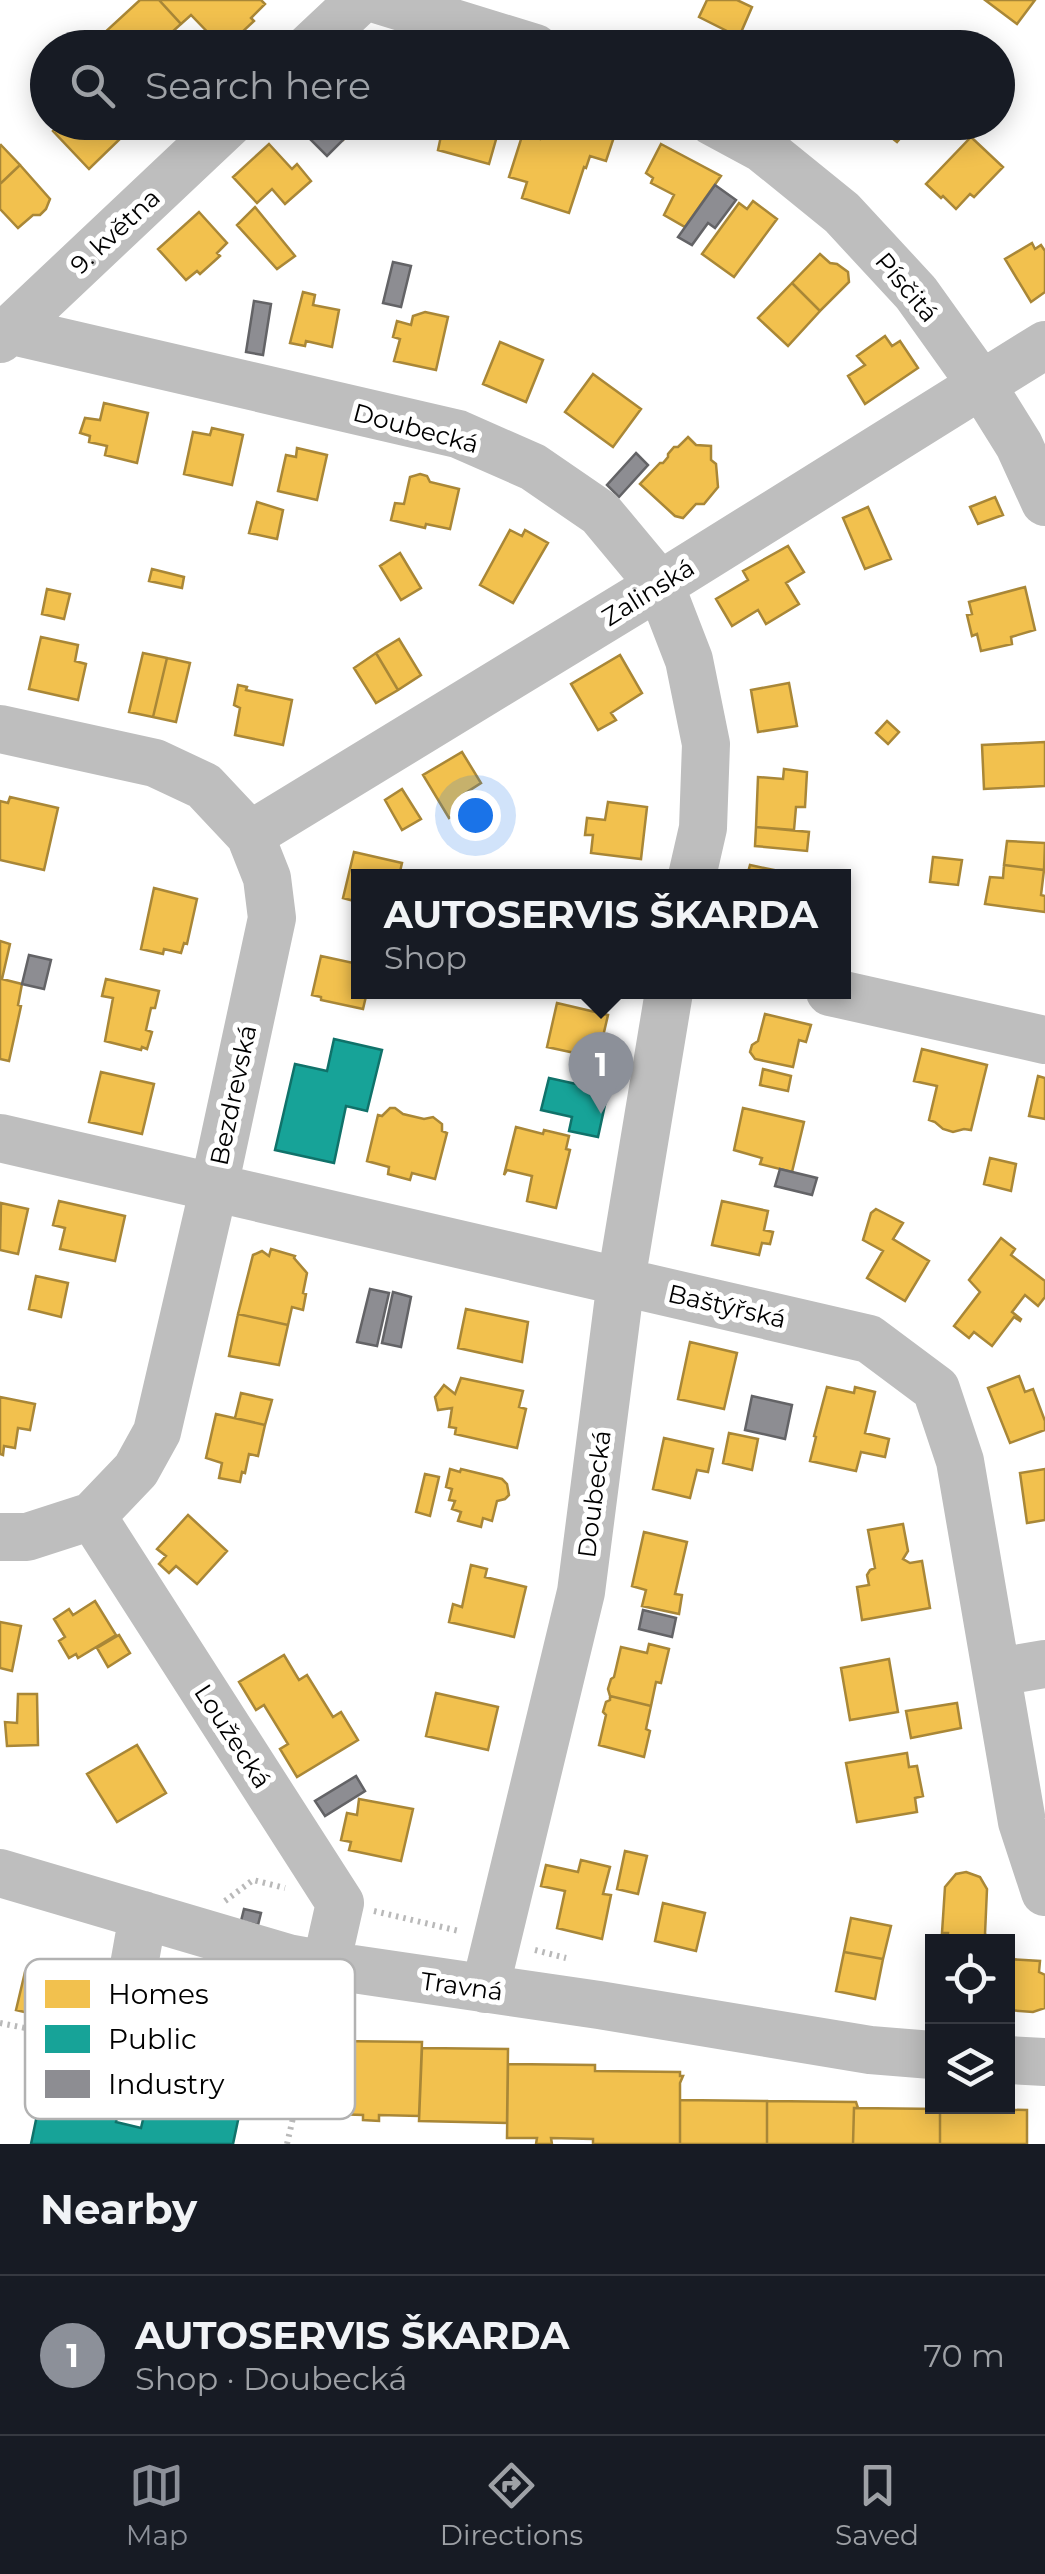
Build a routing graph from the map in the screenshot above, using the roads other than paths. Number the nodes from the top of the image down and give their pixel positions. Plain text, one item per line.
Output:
1 (360, 0) edge
2 (380, 0) edge
3 (329, 30) edge
4 (477, 30) edge
5 (211, 140) edge
6 (746, 140) edge
7 (4, 335) edge
8 (1045, 345) edge
9 (981, 384) junction
10 (1045, 502) edge
11 (660, 585) junction
12 (0, 729) edge
13 (250, 834) junction
14 (694, 869) edge
15 (851, 997) edge
16 (668, 999) edge
17 (1045, 1040) edge
18 (0, 1138) edge
19 (214, 1186) junction
20 (621, 1281) junction
21 (92, 1516) junction
22 (0, 1537) edge
23 (1045, 1664) edge
24 (997, 1672) junction
25 (0, 1872) edge
26 (1045, 1892) edge
27 (143, 1915) junction
28 (135, 1959) edge
29 (297, 1959) edge
30 (309, 1959) edge
31 (355, 1969) edge
32 (485, 1989) junction
33 (925, 2054) edge
34 (1015, 2060) edge
35 (1045, 2062) edge

1 - 3 street
2 - 4 street
5 - 7 street, 9. května
6 - 9 street, Písčitá
7 - 11 street, Doubecká
8 - 9 street, Zalinská
9 - 10 street, Písčitá
9 - 11 street, Zalinská
11 - 13 street, Zalinská
11 - 14 street, Doubecká
12 - 13 street, Bezdrevská
13 - 19 street, Bezdrevská
15 - 17 street
16 - 20 street, Doubecká
18 - 19 street, Baštýřská
19 - 20 street, Baštýřská
19 - 21 street, Bezdrevská
20 - 24 street, Baštýřská
20 - 32 street, Doubecká
21 - 22 street, Bezdrevská
21 - 30 street, Loužecká
23 - 24 street
24 - 26 street, Baštýřská
25 - 27 street, Travná
27 - 28 street
27 - 29 street, Travná
31 - 32 street, Travná
32 - 33 street, Travná
34 - 35 street

